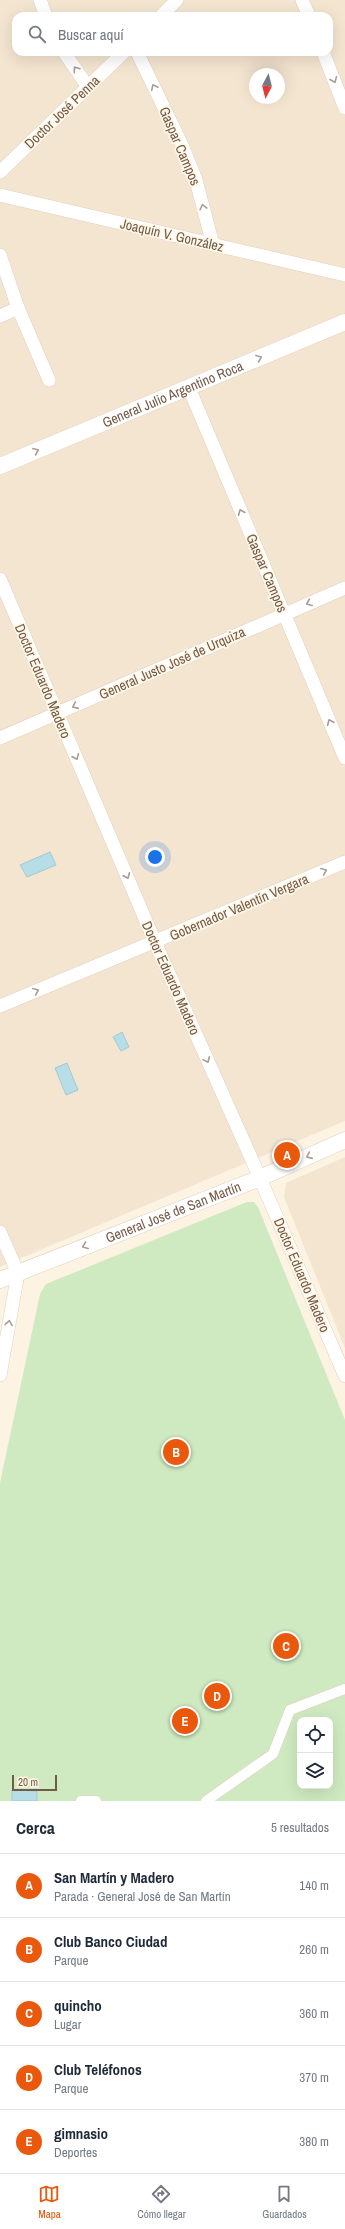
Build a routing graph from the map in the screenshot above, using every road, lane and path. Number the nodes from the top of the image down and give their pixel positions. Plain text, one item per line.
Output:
1 (40, 0) edge
2 (178, 0) edge
3 (302, 0) edge
4 (44, 12) edge
5 (165, 12) edge
6 (307, 12) edge
7 (67, 56) edge
8 (120, 56) edge
9 (139, 56) edge
10 (325, 56) edge
11 (88, 87) junction
12 (345, 108) edge
13 (0, 172) edge
14 (0, 195) edge
15 (213, 245) junction
16 (0, 255) edge
17 (345, 275) edge
18 (18, 308) junction
19 (0, 316) edge
20 (345, 322) edge
21 (49, 380) dead end
22 (189, 388) junction
23 (0, 466) edge
24 (0, 579) edge
25 (345, 588) edge
26 (284, 614) junction
27 (57, 714) junction
28 (0, 738) edge
29 (345, 758) edge
30 (345, 862) edge
31 (155, 942) junction
32 (0, 1006) edge
33 (345, 1140) edge
34 (260, 1178) junction
35 (0, 1232) edge
36 (18, 1273) junction
37 (0, 1280) edge
38 (0, 1375) edge
39 (345, 1376) edge
40 (345, 1689) edge
41 (81, 1801) edge
42 (96, 1801) edge
43 (206, 1801) edge

1 - 4 street
2 - 5 street
3 - 6 street
11 -> 7 street
8 - 11 street, Doctor José Penna
15 -> 9 street, Gaspar Campos
10 -> 12 street
11 - 13 street, Doctor José Penna
14 - 15 street, Joaquín V. González
15 - 17 street, Joaquín V. González
16 - 18 street
18 - 19 street
18 - 21 street
22 -> 20 street, General Julio Argentino Roca
23 -> 22 street, General Julio Argentino Roca
26 -> 22 street, Gaspar Campos
24 - 27 street, Doctor Eduardo Madero
25 -> 26 street, General Justo José de Urquiza
26 -> 27 street, General Justo José de Urquiza
29 -> 26 street, Gaspar Campos
27 - 28 street, General Justo José de Urquiza
27 -> 31 street, Doctor Eduardo Madero
31 -> 30 street, Gobernador Valentín Vergara
32 -> 31 street, Gobernador Valentín Vergara
31 -> 34 street, Doctor Eduardo Madero
33 -> 34 street, General José de San Martín
34 -> 36 street, General José de San Martín
34 - 39 street, Doctor Eduardo Madero
35 - 36 street
36 - 37 street, General José de San Martín
38 -> 36 street
40 - 43 street
41 - 42 street

